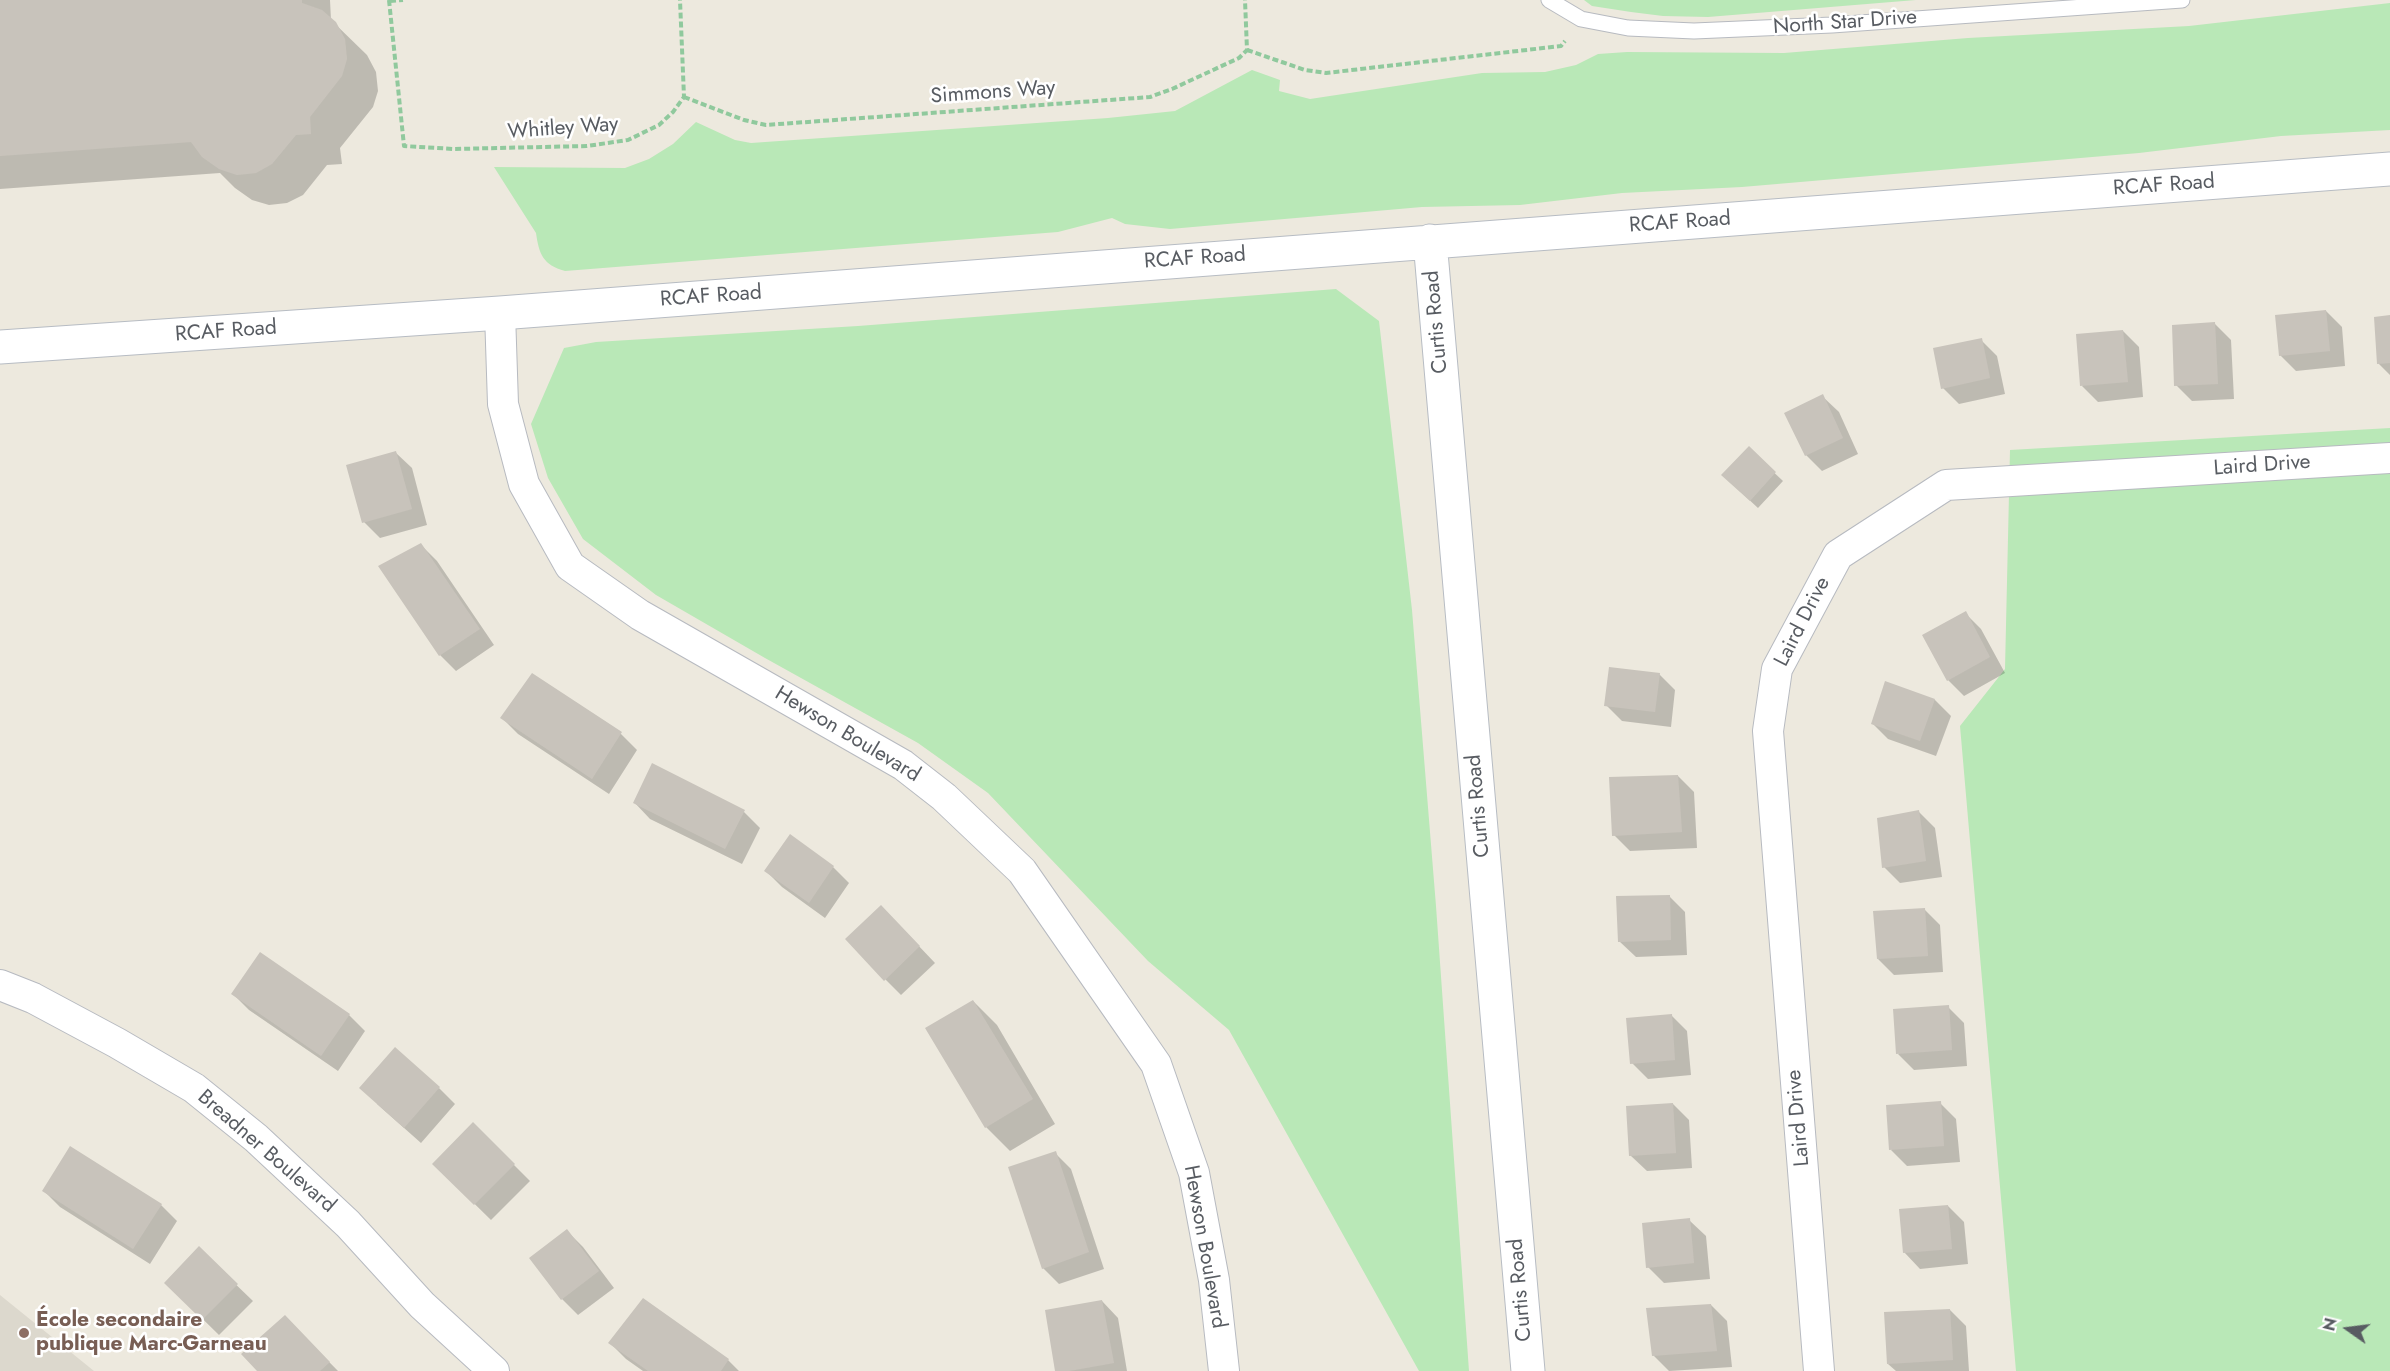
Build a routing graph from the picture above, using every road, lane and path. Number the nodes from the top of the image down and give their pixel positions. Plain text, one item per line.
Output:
1 (389, 0) edge
2 (403, 0) edge
3 (680, 0) edge
4 (1245, 0) edge
5 (1549, 0) edge
6 (2182, 0) edge
7 (1581, 19) junction
8 (1247, 50) junction
9 (684, 97) junction
10 (2390, 169) edge
11 (1430, 241) junction
12 (500, 313) junction
13 (0, 347) edge
14 (2390, 458) edge
15 (0, 985) edge
16 (494, 1371) edge
17 (1224, 1371) edge
18 (1528, 1371) edge
19 (1819, 1371) edge

1 - 2 path
1 - 9 path, Whitley Way
3 - 9 path
4 - 8 path
5 - 7 lane, North Star Drive
6 - 7 lane, North Star Drive
7 - 8 path
8 - 9 path, Simmons Way
10 - 11 main road, RCAF Road
11 - 12 main road, RCAF Road
11 - 18 main road, Curtis Road
12 - 13 main road, RCAF Road
12 - 17 street, Hewson Boulevard
14 - 19 street, Laird Drive
15 - 16 street, Breadner Boulevard

